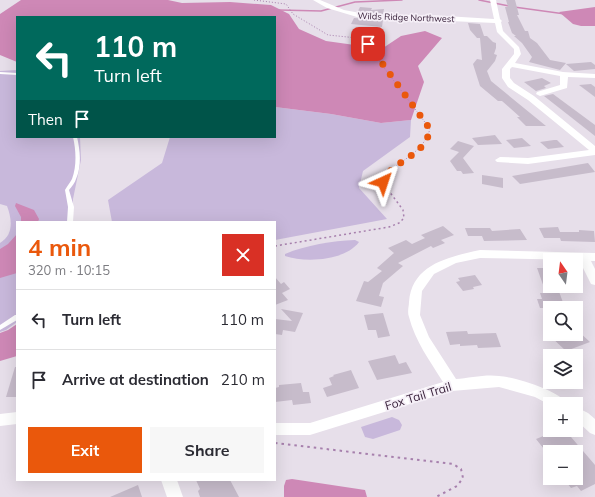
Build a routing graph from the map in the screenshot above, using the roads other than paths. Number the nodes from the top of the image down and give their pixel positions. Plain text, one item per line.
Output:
1 (316, 0) edge
2 (493, 0) edge
3 (499, 21) junction
4 (510, 64) junction
5 (0, 73) edge
6 (16, 74) edge
7 (564, 75) junction
8 (595, 76) edge
9 (540, 94) dead end
10 (75, 138) edge
11 (595, 152) edge
12 (500, 160) dead end
13 (70, 221) edge
14 (589, 257) edge
15 (595, 281) edge
16 (16, 318) edge
17 (0, 328) edge
18 (452, 385) junction
19 (548, 397) edge
20 (583, 417) edge
21 (16, 418) edge
22 (0, 420) edge
23 (276, 429) edge
24 (595, 429) edge
25 (169, 481) edge
26 (175, 497) edge

1 - 3 street, Wilds Ridge Northwest
2 - 3 street
3 - 4 street
4 - 7 street
4 - 11 street
5 - 6 lane
7 - 8 street
7 - 9 street
10 - 13 lane
11 - 12 street
14 - 15 street
14 - 18 street
16 - 17 lane
18 - 19 street, Fox Tail Trail
18 - 23 street, Fox Tail Trail
20 - 24 street
21 - 22 street
25 - 26 street

